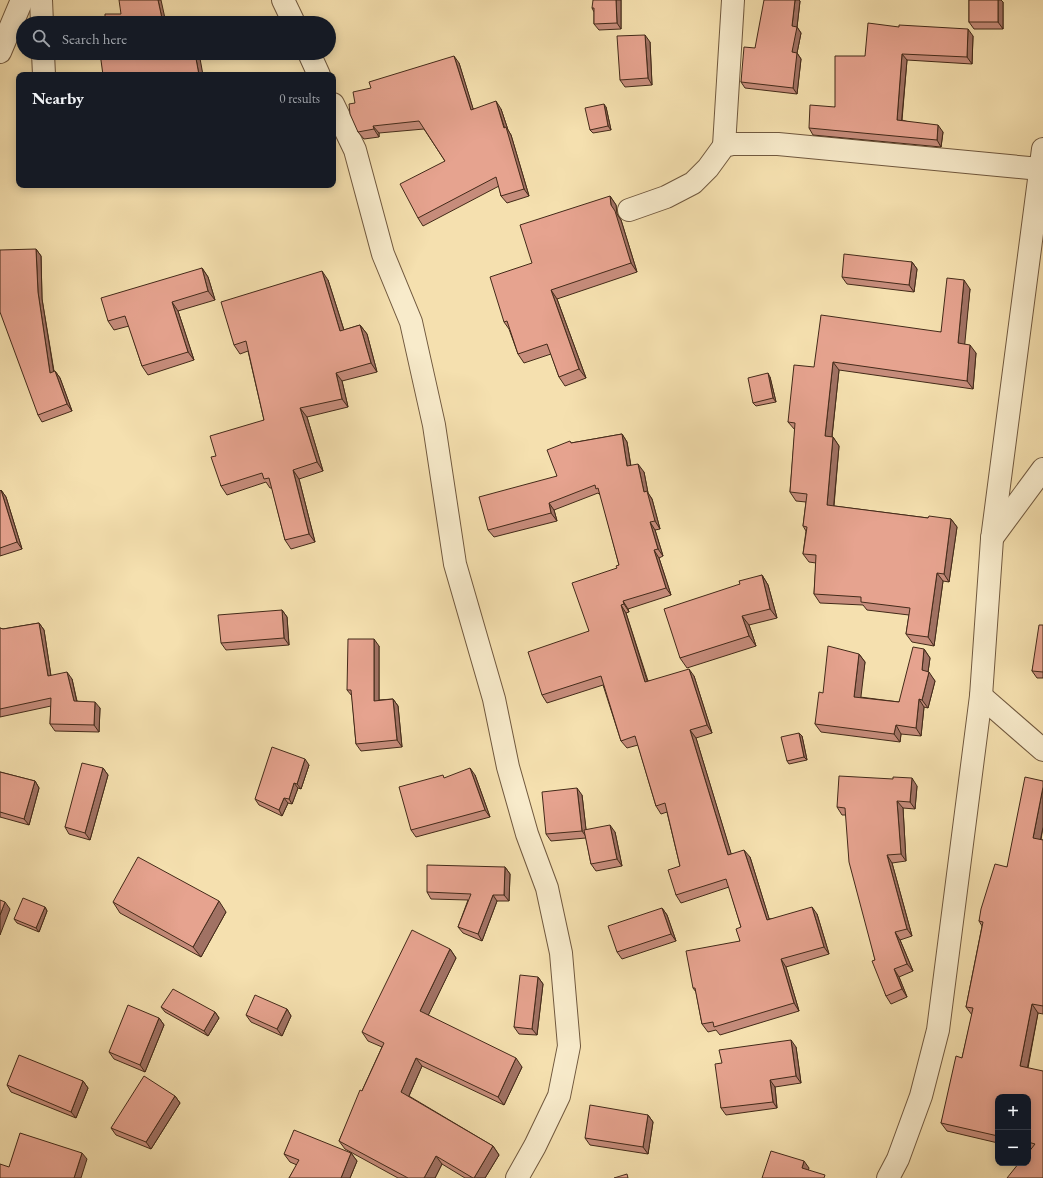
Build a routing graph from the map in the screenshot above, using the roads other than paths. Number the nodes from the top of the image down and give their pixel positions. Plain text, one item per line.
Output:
1 (22, 0) edge
2 (41, 0) edge
3 (284, 0) edge
4 (733, 0) edge
5 (42, 16) edge
6 (291, 16) edge
7 (0, 52) edge
8 (43, 60) edge
9 (312, 60) edge
10 (44, 72) edge
11 (318, 72) edge
12 (336, 110) edge
13 (724, 146) junction
14 (1042, 159) edge
15 (629, 210) dead end
16 (1043, 469) edge
17 (992, 539) junction
18 (980, 696) junction
19 (1043, 750) edge
20 (517, 1178) edge
21 (888, 1178) edge

1 - 7 street
2 - 5 street
3 - 6 street
4 - 13 street
8 - 10 street
9 - 11 street
12 - 20 street
13 - 14 street
13 - 15 street
14 - 17 street
16 - 17 street
17 - 18 street
18 - 19 street
18 - 21 street

